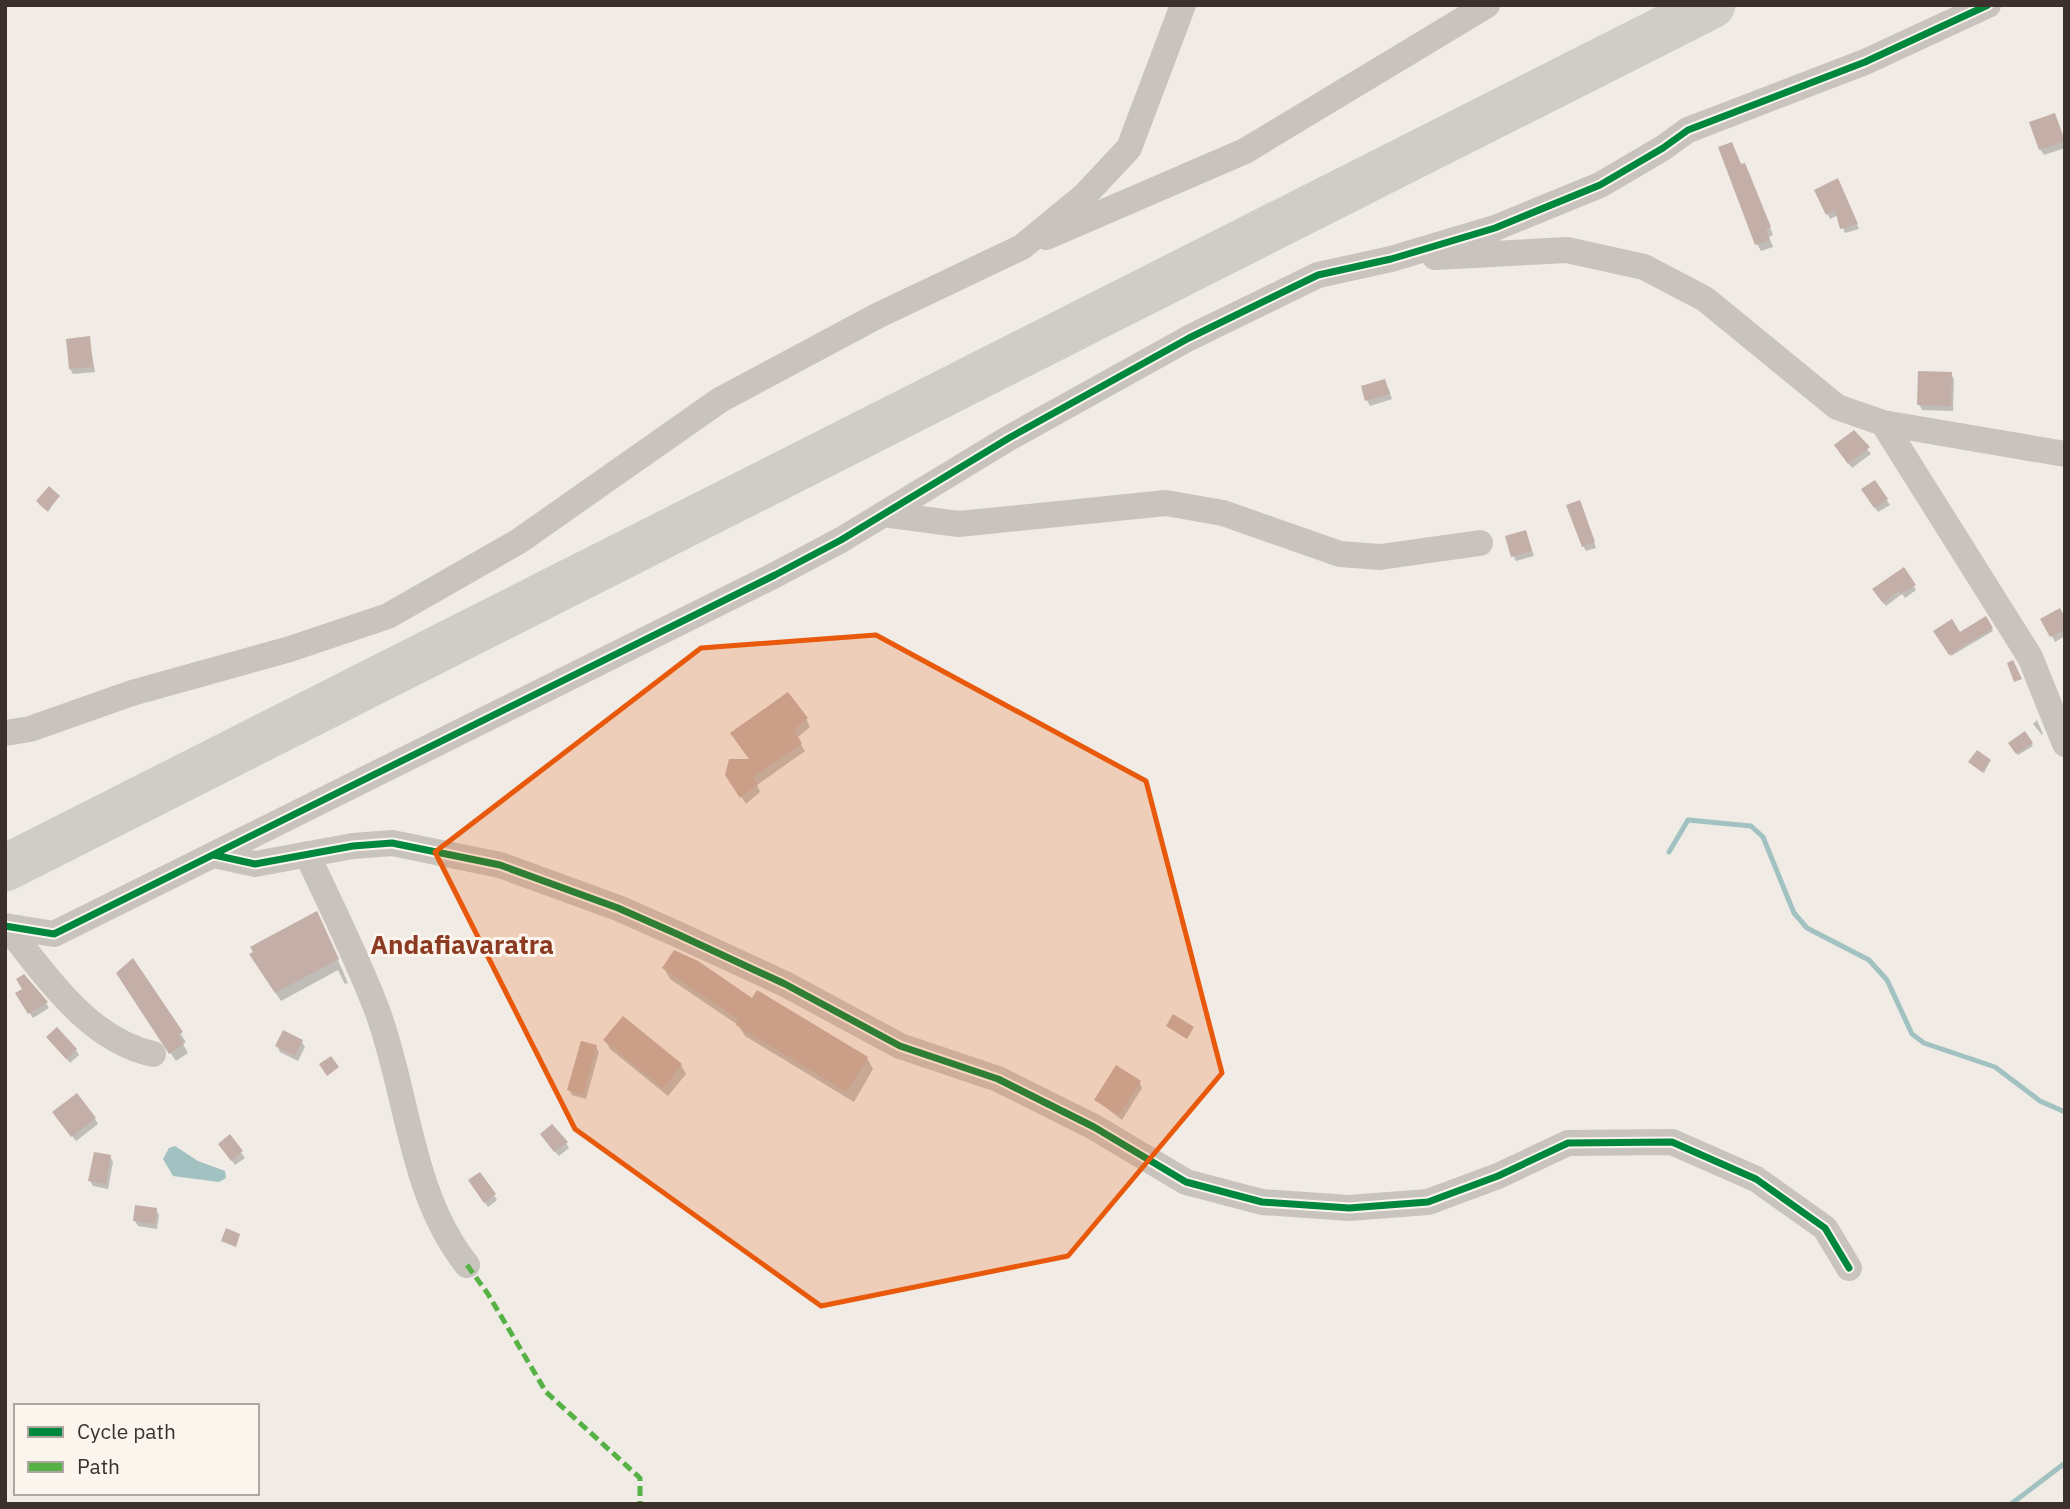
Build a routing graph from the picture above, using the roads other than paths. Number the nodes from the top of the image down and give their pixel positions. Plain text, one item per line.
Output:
1 (1183, 5) edge
2 (1487, 5) edge
3 (1988, 5) edge
4 (1021, 247) junction
5 (1391, 259) junction
6 (1884, 423) junction
7 (2065, 454) edge
8 (883, 514) junction
9 (1480, 543) dead end
10 (5, 733) edge
11 (2065, 744) edge
12 (307, 854) junction
13 (214, 855) junction
14 (6, 926) edge
15 (153, 1054) dead end
16 (467, 1265) dead end
17 (1849, 1268) dead end

1 - 4 street
2 - 4 street
3 - 5 street
4 - 10 street
5 - 6 street
5 - 8 street
6 - 7 street
6 - 11 street
8 - 9 street
8 - 13 street
12 - 13 street
12 - 16 street
12 - 17 street
13 - 14 street
14 - 15 street

